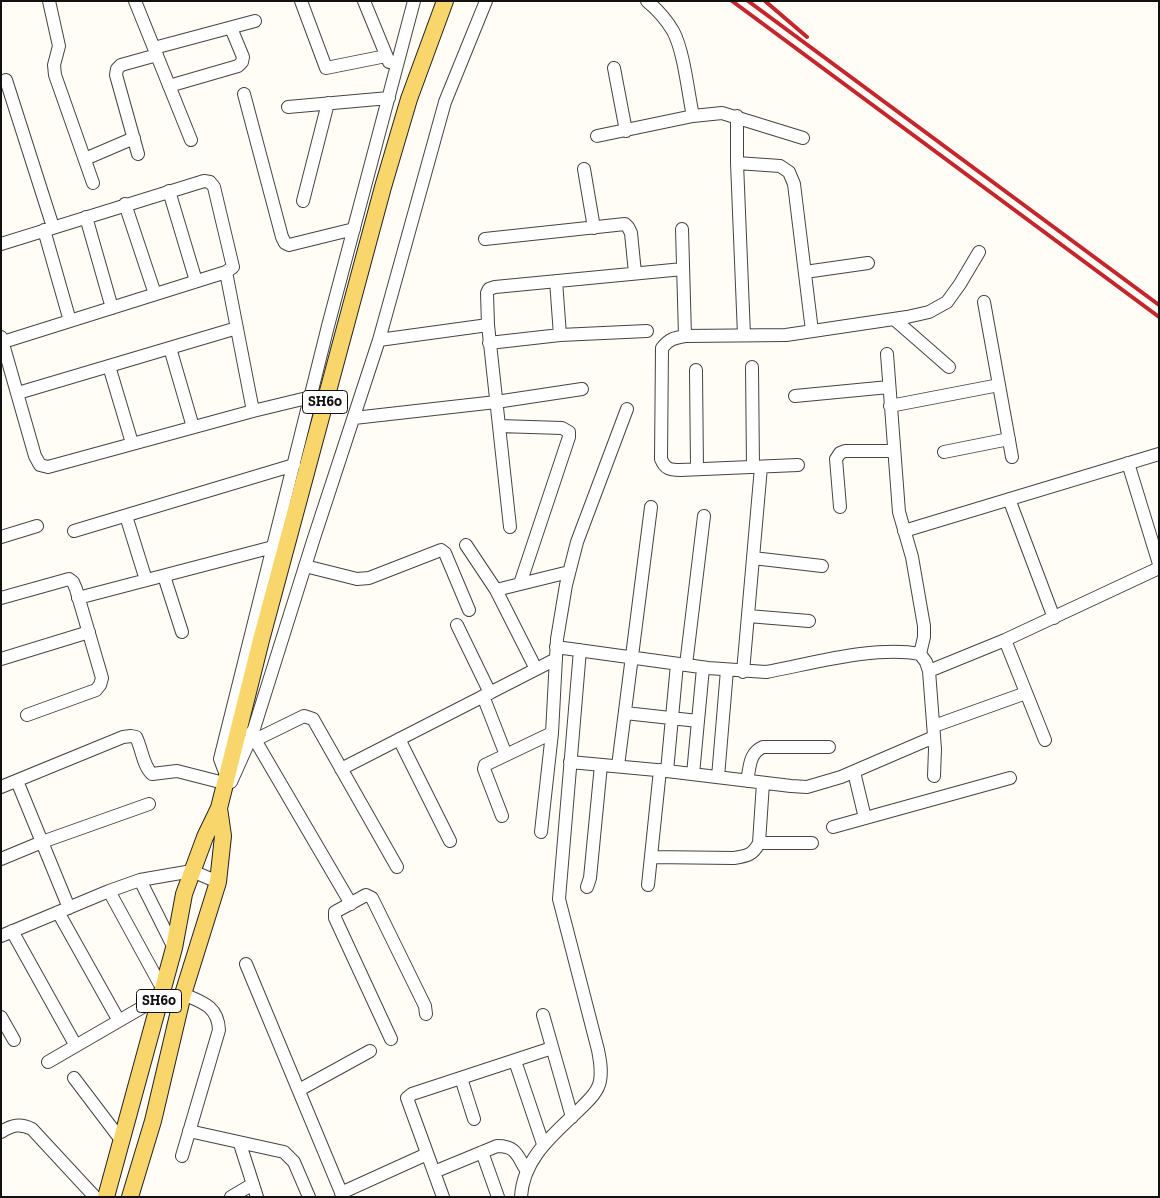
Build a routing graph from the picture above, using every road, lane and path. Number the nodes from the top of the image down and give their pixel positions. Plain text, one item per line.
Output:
1 (49, 1) edge
2 (136, 1) edge
3 (301, 1) edge
4 (364, 1) edge
5 (414, 1) edge
6 (445, 1) edge
7 (486, 1) edge
8 (647, 1) edge
9 (255, 21) dead end
10 (232, 28) junction
11 (155, 51) junction
12 (386, 56) junction
13 (614, 68) dead end
14 (394, 76) junction
15 (6, 80) dead end
16 (169, 86) junction
17 (244, 94) dead end
18 (389, 98) junction
19 (328, 103) junction
20 (288, 107) dead end
21 (693, 116) junction
22 (737, 116) junction
23 (626, 131) junction
24 (597, 136) dead end
25 (134, 138) junction
26 (803, 138) dead end
27 (191, 140) dead end
28 (138, 154) dead end
29 (85, 159) junction
30 (737, 163) junction
31 (584, 169) dead end
32 (93, 183) dead end
33 (169, 191) junction
34 (303, 201) dead end
35 (126, 204) junction
36 (86, 217) junction
37 (594, 228) junction
38 (49, 229) junction
39 (354, 229) junction
40 (682, 229) dead end
41 (485, 239) dead end
42 (1, 244) edge
43 (979, 252) dead end
44 (868, 263) dead end
45 (683, 269) junction
46 (226, 272) junction
47 (805, 272) junction
48 (635, 273) junction
49 (196, 281) junction
50 (556, 281) junction
51 (155, 294) junction
52 (984, 302) dead end
53 (112, 308) junction
54 (894, 319) junction
55 (70, 321) junction
56 (488, 325) junction
57 (237, 328) junction
58 (812, 331) junction
59 (647, 332) dead end
60 (560, 335) junction
61 (685, 336) junction
62 (744, 336) junction
63 (2, 339) edge
64 (379, 340) junction
65 (490, 343) junction
66 (170, 348) junction
67 (887, 354) dead end
68 (4, 355) edge
69 (109, 366) junction
70 (949, 366) dead end
71 (752, 367) dead end
72 (696, 370) dead end
73 (999, 385) junction
74 (888, 387) junction
75 (582, 389) dead end
76 (18, 393) junction
77 (795, 396) dead end
78 (311, 397) junction
79 (496, 402) junction
80 (890, 406) junction
81 (627, 409) dead end
82 (253, 411) junction
83 (354, 418) junction
84 (499, 426) junction
85 (193, 427) junction
86 (1008, 439) junction
87 (132, 444) junction
88 (894, 451) junction
89 (944, 452) dead end
90 (1159, 454) edge
91 (1012, 457) dead end
92 (1128, 463) junction
93 (294, 465) junction
94 (798, 465) dead end
95 (757, 467) junction
96 (697, 469) junction
97 (1008, 499) junction
98 (651, 507) dead end
99 (840, 507) dead end
100 (126, 516) junction
101 (704, 516) dead end
102 (37, 526) dead end
103 (510, 527) dead end
104 (904, 530) junction
105 (74, 531) dead end
106 (1, 537) edge
107 (466, 545) dead end
108 (273, 548) junction
109 (753, 558) junction
110 (305, 566) junction
111 (822, 566) dead end
112 (1159, 566) edge
113 (569, 572) junction
114 (164, 576) junction
115 (146, 580) junction
116 (520, 584) junction
117 (496, 590) junction
118 (1, 598) edge
119 (78, 598) junction
120 (469, 610) dead end
121 (748, 616) junction
122 (1054, 618) junction
123 (809, 621) dead end
124 (457, 625) dead end
125 (88, 632) junction
126 (182, 632) dead end
127 (1005, 640) junction
128 (580, 650) junction
129 (556, 653) junction
130 (920, 654) junction
131 (632, 658) junction
132 (1, 659) edge
133 (681, 665) junction
134 (703, 668) junction
135 (536, 669) junction
136 (727, 670) junction
137 (929, 671) junction
138 (743, 672) junction
139 (1026, 693) junction
140 (486, 694) junction
141 (625, 713) junction
142 (27, 715) dead end
143 (241, 716) junction
144 (672, 718) junction
145 (698, 721) junction
146 (934, 732) junction
147 (552, 733) junction
148 (254, 737) junction
149 (399, 739) junction
150 (1045, 740) dead end
151 (829, 748) dead end
152 (506, 754) junction
153 (570, 762) junction
154 (601, 765) junction
155 (618, 766) junction
156 (341, 769) junction
157 (664, 771) junction
158 (854, 772) junction
159 (694, 774) junction
160 (934, 776) dead end
161 (718, 778) junction
162 (1010, 778) dead end
163 (225, 779) junction
164 (17, 781) junction
165 (747, 781) junction
166 (763, 783) junction
167 (1, 787) edge
168 (150, 804) dead end
169 (219, 808) junction
170 (502, 816) dead end
171 (865, 818) junction
172 (833, 827) dead end
173 (542, 832) dead end
174 (450, 841) dead end
175 (42, 842) junction
176 (758, 843) junction
177 (812, 843) dead end
178 (651, 857) junction
179 (1, 858) edge
180 (397, 867) dead end
181 (192, 871) junction
182 (140, 880) junction
183 (218, 882) junction
184 (648, 885) dead end
185 (587, 887) dead end
186 (108, 891) junction
187 (350, 904) junction
188 (64, 910) junction
189 (7, 934) edge
190 (174, 948) junction
191 (246, 964) dead end
192 (161, 992) junction
193 (183, 994) junction
194 (426, 1014) dead end
195 (543, 1015) dead end
196 (1, 1017) edge
197 (119, 1021) junction
198 (391, 1039) dead end
199 (14, 1040) dead end
200 (76, 1046) junction
201 (552, 1048) junction
202 (370, 1050) dead end
203 (515, 1061) junction
204 (48, 1062) dead end
205 (74, 1078) dead end
206 (461, 1078) junction
207 (298, 1090) junction
208 (572, 1117) junction
209 (474, 1119) dead end
210 (189, 1131) junction
211 (1, 1132) edge
212 (121, 1140) junction
213 (240, 1144) junction
214 (543, 1144) junction
215 (482, 1152) junction
216 (427, 1154) junction
217 (182, 1156) dead end
218 (526, 1170) junction
219 (434, 1172) junction
220 (255, 1191) edge
221 (342, 1195) edge
222 (95, 1197) edge
223 (106, 1197) edge
224 (130, 1197) edge
225 (231, 1197) edge
226 (309, 1197) edge
227 (443, 1197) edge
228 (498, 1197) edge
229 (521, 1197) edge

1 - 29 street
2 - 11 street
3 - 12 street
4 - 12 street
5 - 14 street
6 - 143 main road, SH60
7 - 64 street
8 - 21 street
9 - 10 street
10 - 11 street
10 - 16 street
11 - 16 street
11 - 25 street
12 - 14 street
13 - 23 street
14 - 18 street
15 - 38 street
16 - 27 street
17 - 39 street
18 - 19 street
18 - 39 street
19 - 20 street
19 - 34 street
21 - 22 street
21 - 23 street
22 - 26 street
22 - 30 street
23 - 24 street
25 - 28 street
25 - 29 street
29 - 32 street
30 - 47 street
30 - 62 street
31 - 37 street
33 - 35 street
33 - 46 street
33 - 49 street
35 - 36 street
35 - 51 street
36 - 38 street
36 - 53 street
37 - 41 street
37 - 48 street
38 - 42 street
38 - 55 street
39 - 78 street
40 - 45 street
43 - 54 street
44 - 47 street
45 - 48 street
45 - 61 street
46 - 49 street
46 - 57 street
47 - 58 street
48 - 50 street
49 - 51 street
50 - 56 street
50 - 60 street
51 - 53 street
52 - 73 street
53 - 55 street
54 - 58 street
54 - 70 street
55 - 63 street
56 - 64 street
56 - 65 street
57 - 66 street
57 - 82 street
58 - 62 street
59 - 60 street
60 - 65 street
61 - 62 street
61 - 96 street
63 - 68 street
64 - 83 street
65 - 79 street
66 - 69 street
66 - 85 street
67 - 74 street
68 - 76 street
69 - 76 street
69 - 87 street
71 - 95 street
72 - 96 street
73 - 80 street
73 - 86 street
74 - 77 street
74 - 80 street
75 - 79 street
76 - 87 street
78 - 82 street
78 - 93 street
79 - 83 street
79 - 84 street
80 - 88 street
81 - 113 street
82 - 85 street
83 - 110 street
84 - 103 street
84 - 116 street
85 - 87 street
86 - 89 street
86 - 91 street
88 - 99 street
88 - 104 street
90 - 92 street
92 - 97 street
92 - 112 street
93 - 100 street
93 - 108 street
94 - 95 street
95 - 96 street
95 - 109 street
97 - 104 street
97 - 122 street
98 - 131 street
100 - 105 street
100 - 115 street
101 - 133 street
102 - 106 street
104 - 130 street
107 - 117 street
108 - 114 street
108 - 163 street
109 - 111 street
109 - 121 street
110 - 120 street
110 - 148 street
112 - 122 street
113 - 116 street
113 - 129 street
114 - 115 street
114 - 126 street
115 - 119 street
116 - 117 street
117 - 135 street
118 - 119 street
119 - 125 street
121 - 123 street
121 - 138 street
122 - 127 street
124 - 140 street
125 - 132 street
125 - 142 street
127 - 137 street
127 - 139 street
128 - 129 street
128 - 131 street
128 - 153 street
129 - 135 street
129 - 147 street
130 - 137 street
130 - 138 street
131 - 133 street
131 - 141 street
133 - 134 street
133 - 144 street
134 - 136 street
134 - 145 street
135 - 140 street
136 - 138 street
136 - 161 street
137 - 146 street
139 - 146 street
139 - 150 street
140 - 149 street
140 - 152 street
141 - 144 street
141 - 155 street
143 - 148 street
143 - 163 main road, SH60
144 - 145 street
144 - 157 street
145 - 159 street
146 - 158 street
146 - 160 street
147 - 152 street
147 - 173 street
148 - 156 street
148 - 169 street
148 - 187 street
149 - 156 street
149 - 174 street
151 - 165 street
152 - 170 street
153 - 154 street
153 - 208 street
154 - 155 street
154 - 185 street
155 - 157 street
156 - 180 street
157 - 159 street
157 - 178 street
158 - 166 street
158 - 171 street
159 - 161 street
161 - 165 street
162 - 171 street
163 - 164 street
163 - 169 main road, SH60
164 - 167 street
164 - 175 street
165 - 166 street
166 - 176 street
168 - 175 street
169 - 181 main road, SH60
169 - 183 main road, SH60
171 - 172 street
175 - 179 street
175 - 188 street
176 - 177 street
176 - 178 street
178 - 184 street
181 - 182 street
181 - 183 street
181 - 190 main road, SH60
182 - 186 street
182 - 190 street
183 - 193 main road, SH60
186 - 188 street
186 - 192 street
187 - 194 street
187 - 198 street
188 - 189 street
188 - 197 street
189 - 200 street
190 - 192 main road, SH60
191 - 207 street
192 - 197 street
192 - 212 main road, SH60
193 - 210 street
193 - 224 main road, SH60
195 - 201 street
196 - 199 street
197 - 200 street
200 - 204 street
201 - 203 street
201 - 208 street
202 - 207 street
203 - 206 street
203 - 214 street
205 - 212 street
206 - 209 street
206 - 216 street
207 - 221 street
208 - 214 street
210 - 213 street
210 - 217 street
211 - 222 street
212 - 223 main road, SH60
213 - 220 street
213 - 226 street
214 - 218 street
215 - 218 street
215 - 219 street
215 - 228 street
216 - 219 street
216 - 221 street
218 - 229 street
219 - 227 street
220 - 225 street

